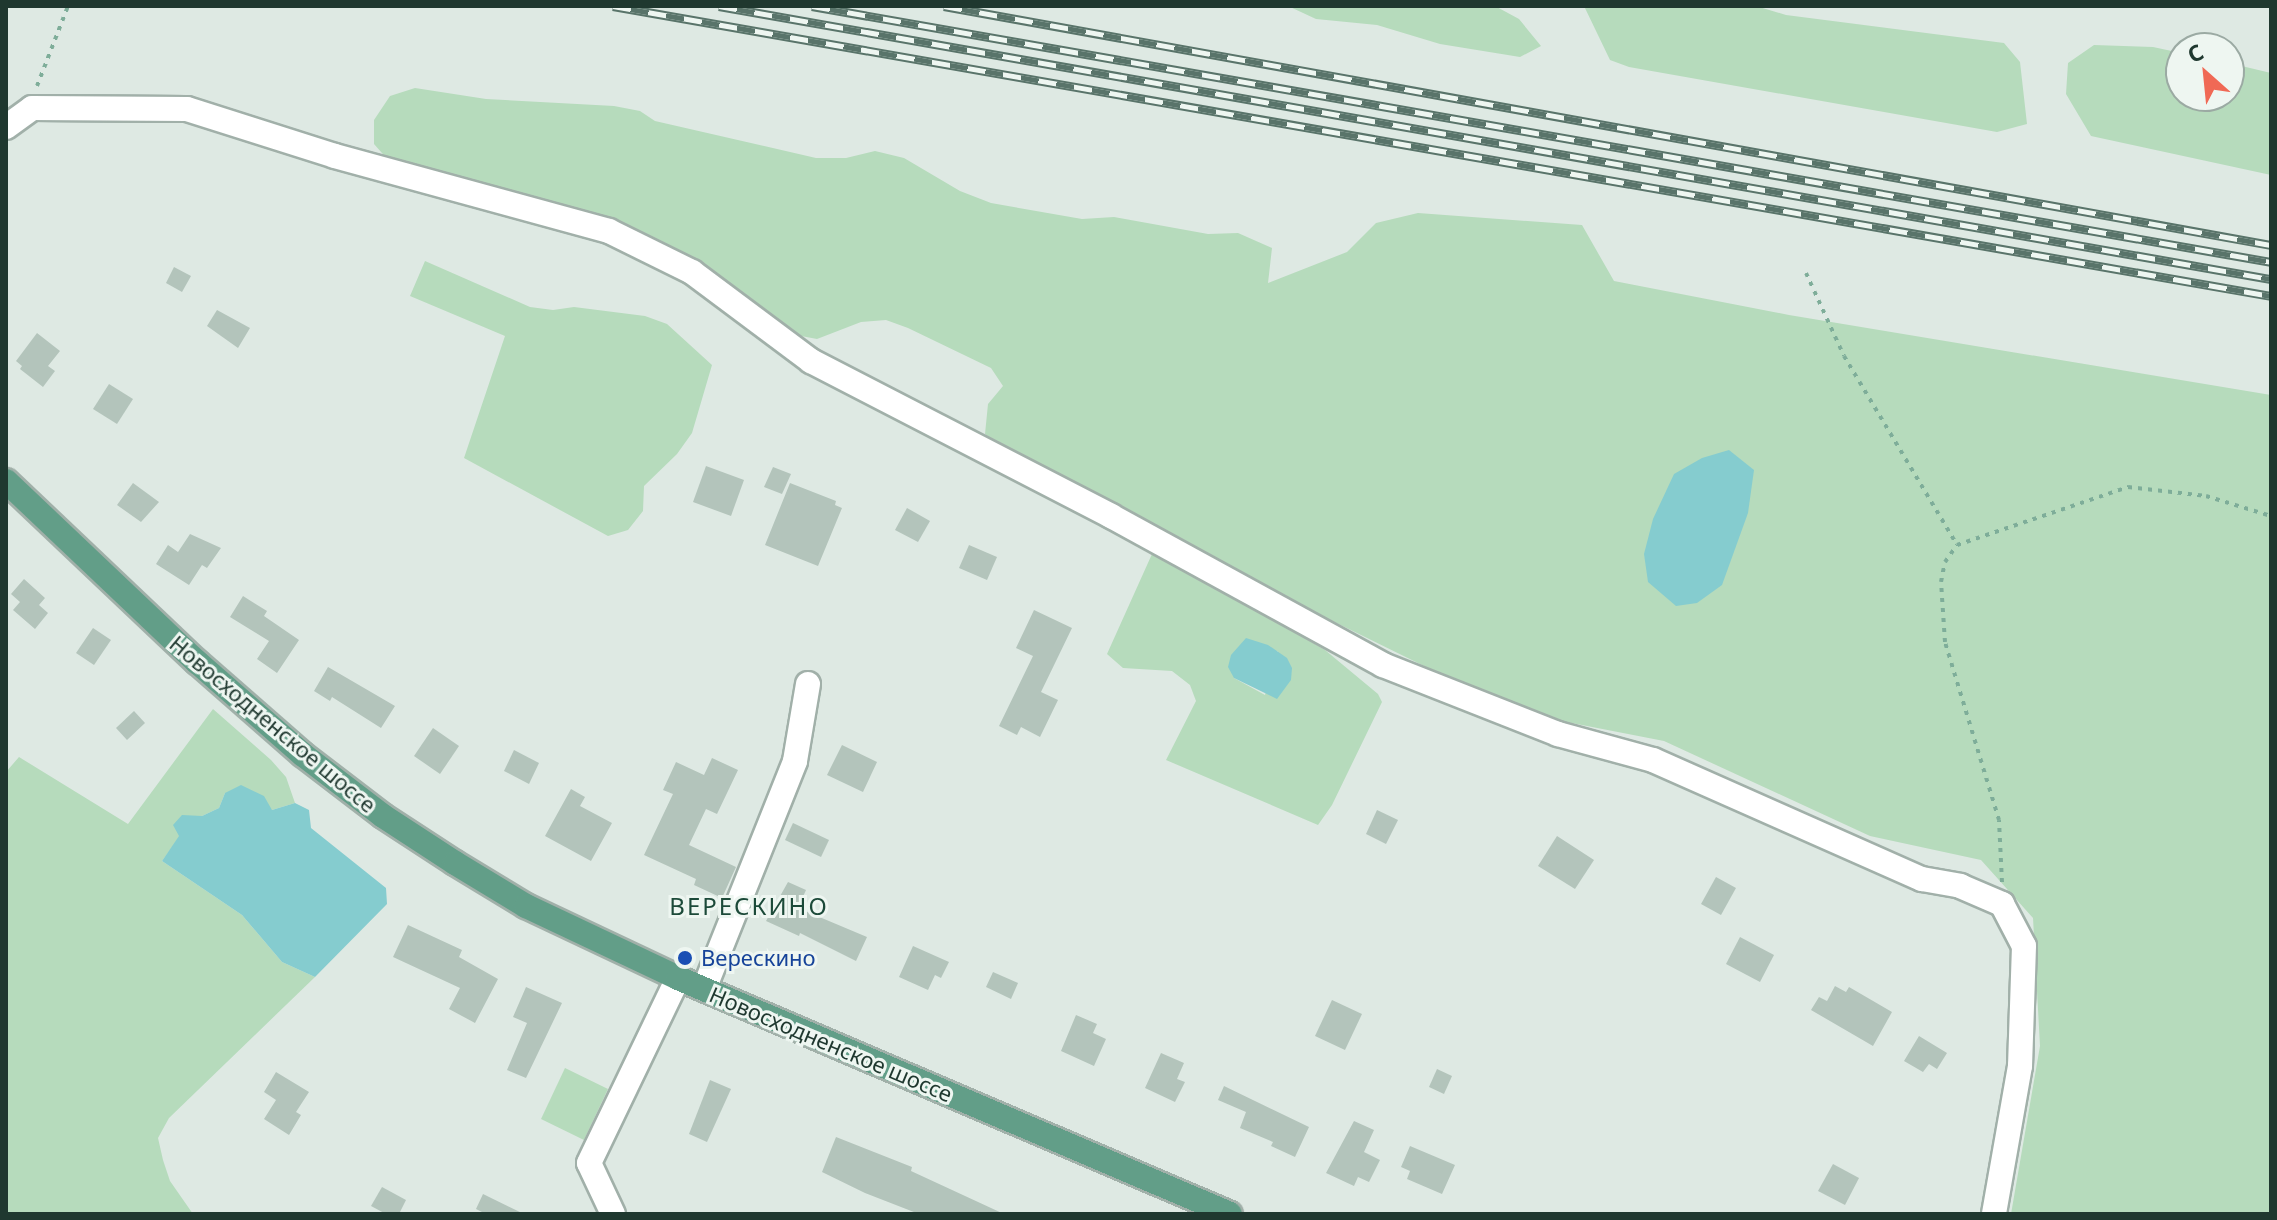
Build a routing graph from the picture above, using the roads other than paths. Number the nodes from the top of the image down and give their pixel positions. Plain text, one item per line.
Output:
1 (6, 127) edge
2 (6, 481) edge
3 (808, 684) dead end
4 (678, 978) junction
5 (704, 989) junction
6 (613, 1214) edge
7 (1230, 1214) edge
8 (1994, 1214) edge

1 - 8 lane
2 - 4 main road, Новосходненское шоссе
3 - 5 lane
4 - 5 main road, Новосходненское шоссе
4 - 6 lane
5 - 7 main road, Новосходненское шоссе

